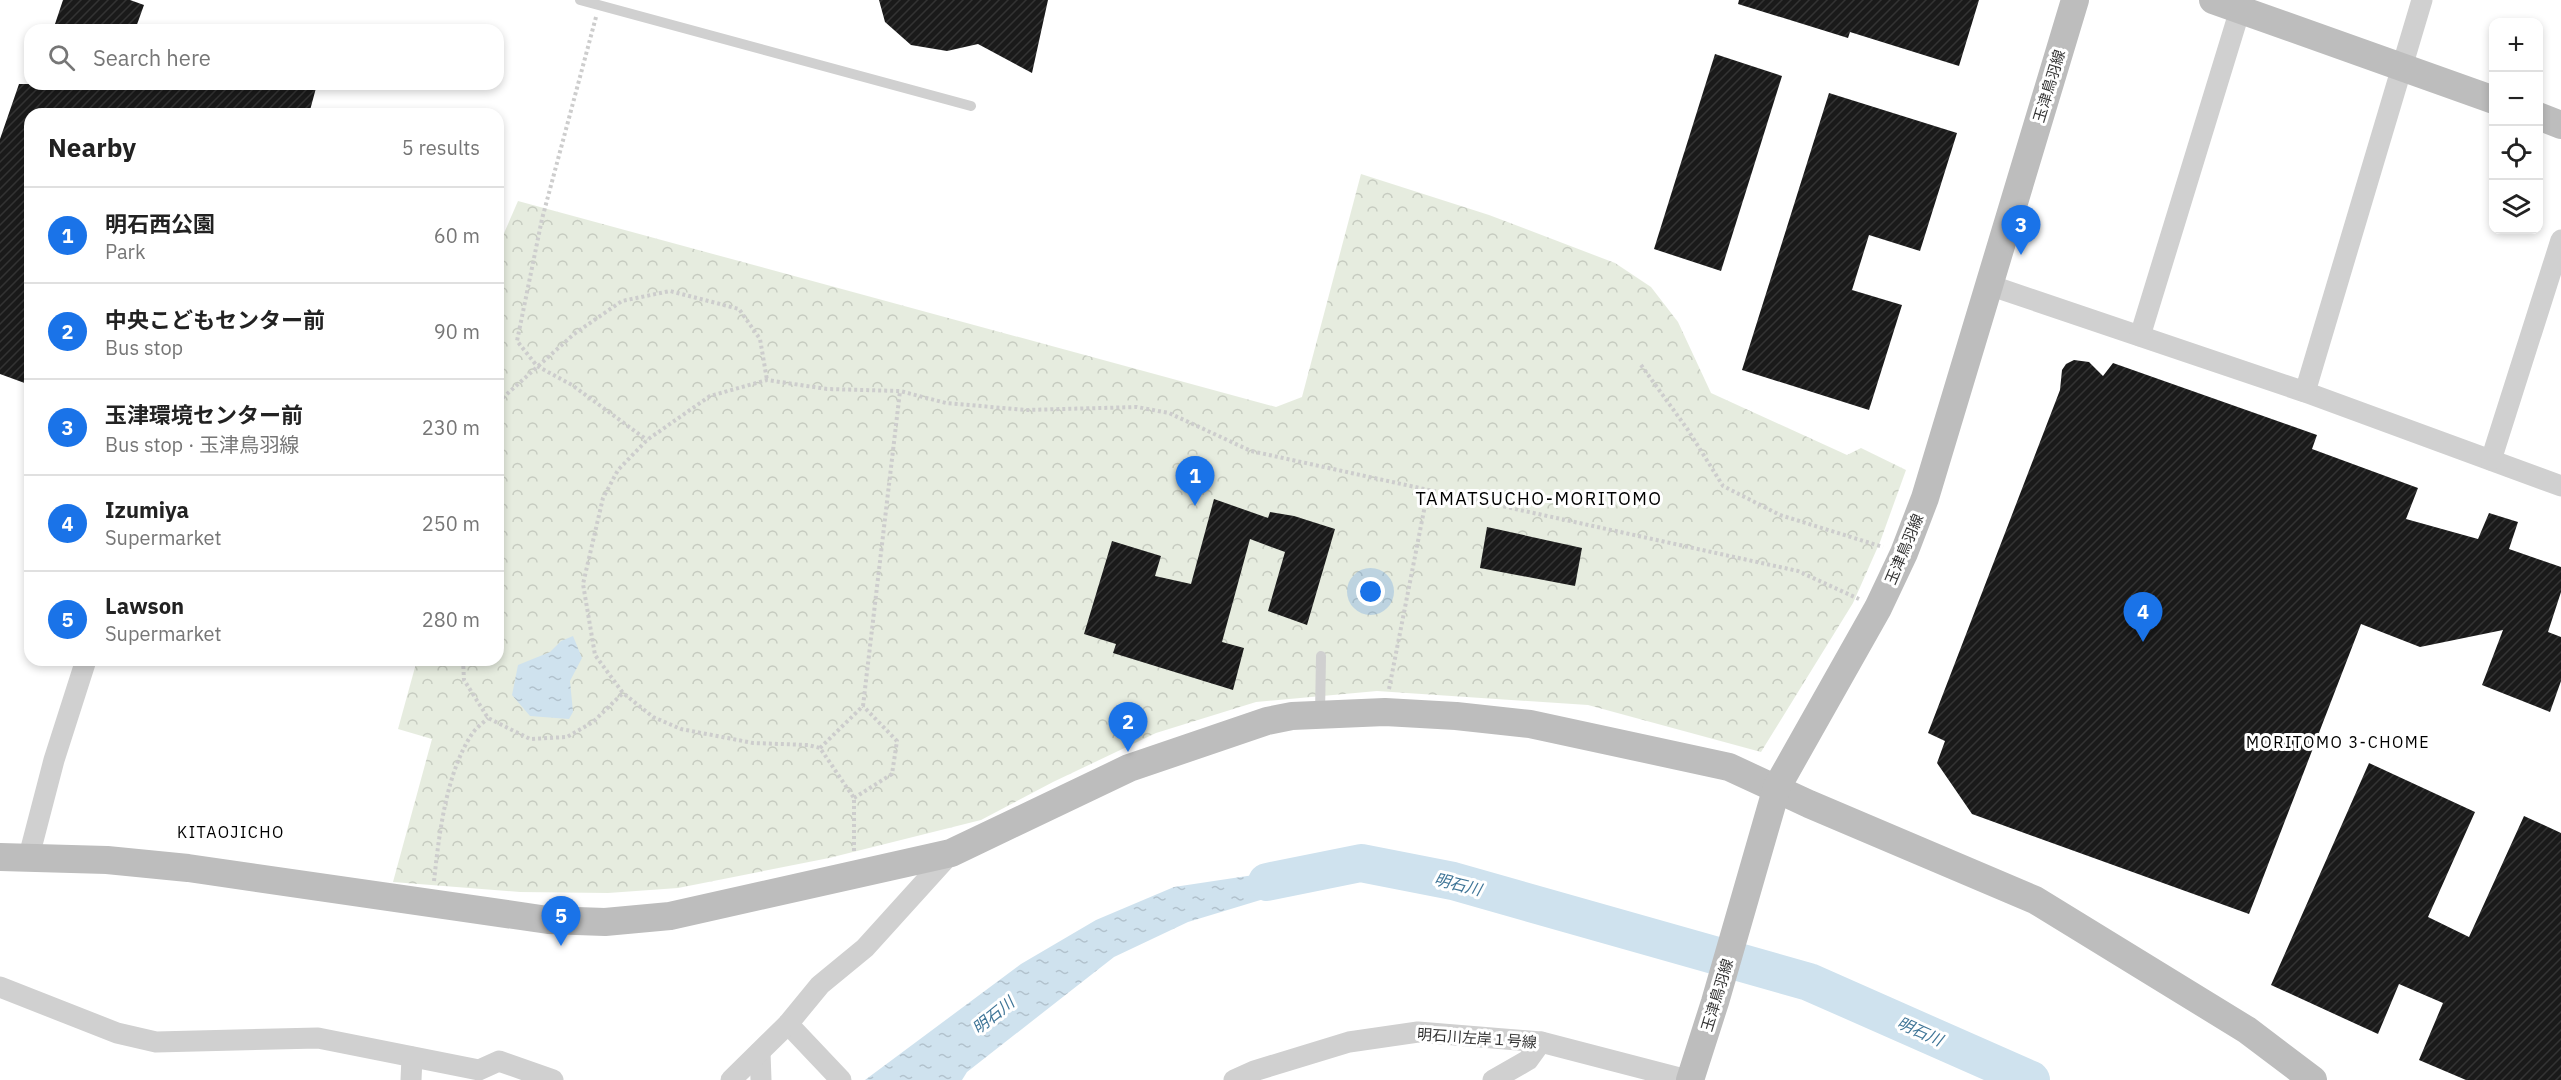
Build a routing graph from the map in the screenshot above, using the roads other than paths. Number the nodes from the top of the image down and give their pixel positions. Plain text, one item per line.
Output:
1 (580, 0) edge
2 (2075, 0) edge
3 (2213, 0) edge
4 (2422, 0) edge
5 (2241, 5) edge
6 (2402, 68) junction
7 (2489, 99) edge
8 (971, 106) dead end
9 (2543, 119) edge
10 (2561, 124) edge
11 (2561, 240) edge
12 (1989, 285) junction
13 (2140, 336) junction
14 (2305, 392) junction
15 (2491, 460) junction
16 (2561, 486) edge
17 (1321, 657) dead end
18 (84, 666) edge
19 (1320, 714) junction
20 (1778, 787) junction
21 (951, 853) junction
22 (0, 856) edge
23 (29, 856) junction
24 (0, 987) edge
25 (788, 1024) junction
26 (1541, 1042) junction
27 (760, 1052) junction
28 (412, 1057) junction
29 (411, 1080) edge
30 (553, 1080) edge
31 (731, 1080) edge
32 (760, 1080) edge
33 (841, 1080) edge
34 (1234, 1080) edge
35 (1493, 1080) edge
36 (1688, 1080) edge
37 (2313, 1080) edge

1 - 8 lane
2 - 12 street, 玉津鳥羽線
3 - 5 street
4 - 6 street
5 - 6 street
5 - 13 street
6 - 7 street
6 - 14 street
9 - 10 street
11 - 15 street
12 - 13 street
12 - 20 street, 玉津鳥羽線
13 - 14 street
14 - 15 street
15 - 16 street
17 - 19 lane
18 - 23 street
19 - 20 street
19 - 21 street
20 - 36 street, 玉津鳥羽線
20 - 37 street
21 - 23 street
21 - 25 street
22 - 23 street
24 - 28 street
25 - 27 street
25 - 33 street
26 - 34 street, 明石川左岸１号線
26 - 35 street
26 - 36 street, 明石川左岸１号線
27 - 31 street
27 - 32 street
28 - 29 street
28 - 30 street

